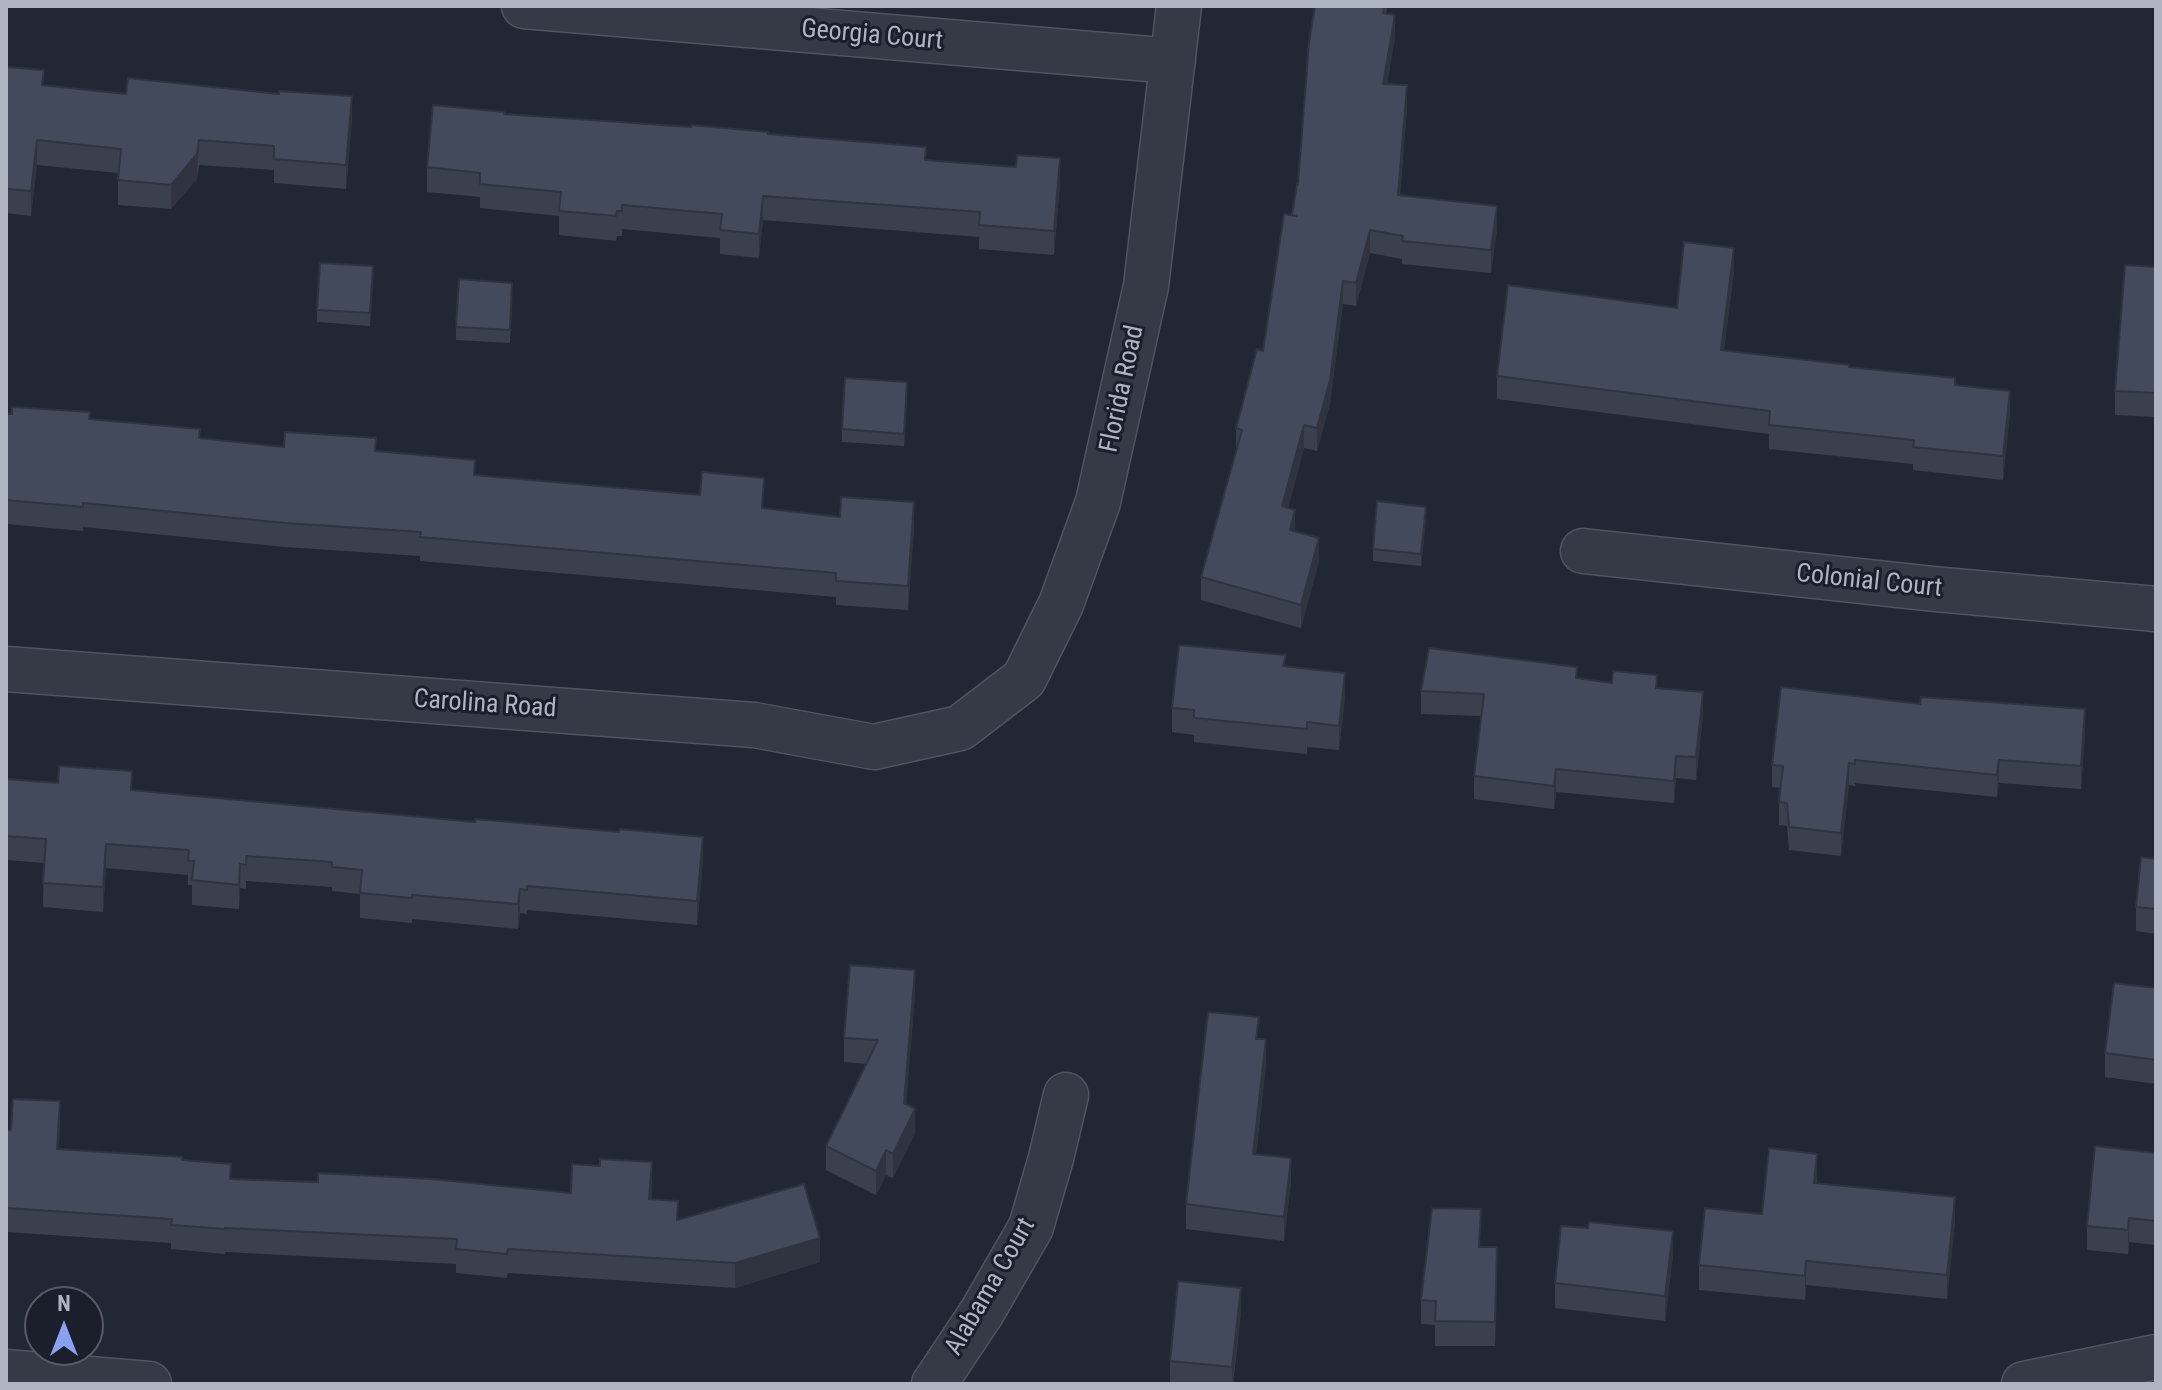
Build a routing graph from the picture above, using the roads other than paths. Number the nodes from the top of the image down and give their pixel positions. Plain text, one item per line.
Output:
1 (524, 6) edge
2 (1179, 6) edge
3 (1173, 61) junction
4 (1583, 551) dead end
5 (2156, 609) edge
6 (6, 669) edge
7 (960, 728) joint
8 (1066, 1095) dead end
9 (2156, 1357) edge
10 (6, 1372) edge
11 (149, 1384) edge
12 (934, 1384) edge
13 (2024, 1384) edge

1 - 3 street, Georgia Court
2 - 3 street, Florida Road
3 - 7 street, Florida Road
4 - 5 street, Colonial Court
6 - 7 street, Carolina Road
8 - 12 street, Alabama Court
9 - 13 street
10 - 11 street

